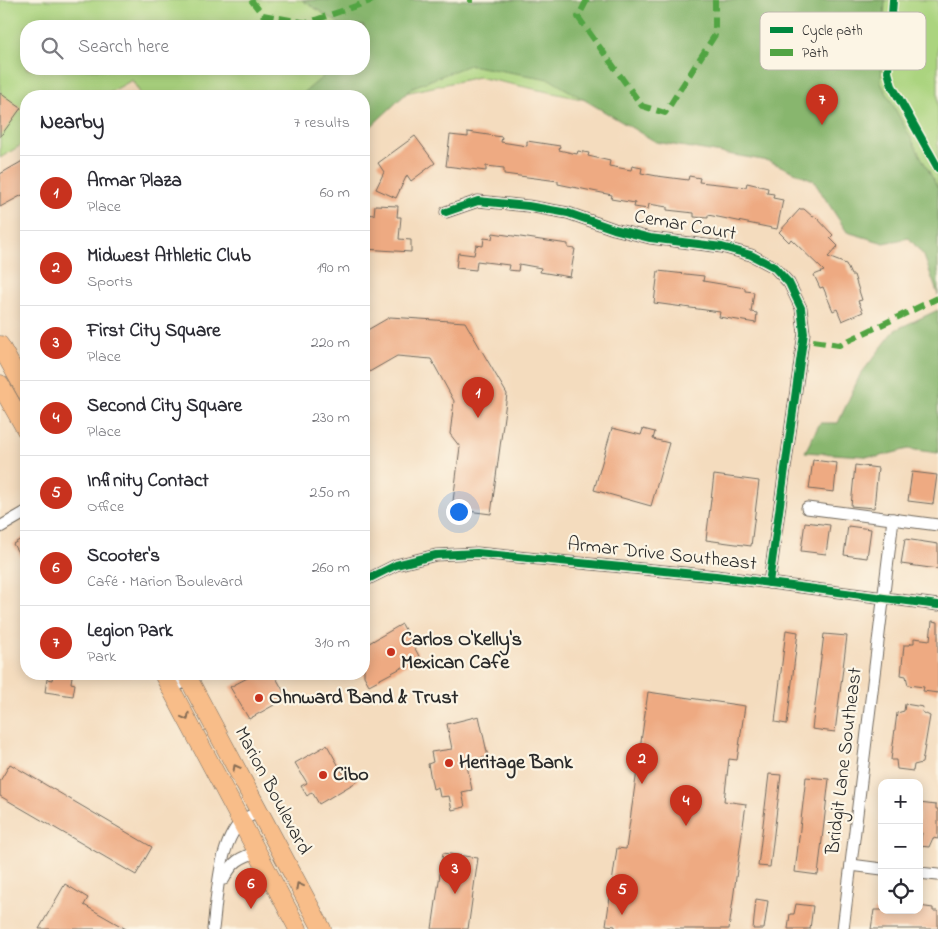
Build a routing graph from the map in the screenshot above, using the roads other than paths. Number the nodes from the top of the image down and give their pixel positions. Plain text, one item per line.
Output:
1 (446, 212) dead end
2 (0, 345) edge
3 (20, 381) edge
4 (0, 384) edge
5 (20, 419) edge
6 (807, 508) dead end
7 (20, 515) edge
8 (893, 520) junction
9 (938, 525) edge
10 (0, 527) edge
11 (370, 578) edge
12 (769, 583) junction
13 (883, 597) junction
14 (938, 604) edge
15 (193, 680) edge
16 (167, 681) edge
17 (259, 812) junction
18 (241, 822) junction
19 (258, 852) junction
20 (851, 865) junction
21 (878, 868) edge
22 (923, 873) edge
23 (938, 875) edge
24 (218, 892) junction
25 (213, 929) edge
26 (298, 929) edge
27 (322, 929) edge
28 (843, 929) edge

1 - 12 street, Cemar Court
2 - 3 main road
4 - 5 main road
6 - 8 street
7 - 10 street
8 - 9 street
8 - 13 street, Bridgit Lane Southeast
11 - 12 street, Armar Drive Southeast
12 - 13 street, Armar Drive Southeast
13 - 14 street, Armar Drive Southeast
13 - 20 street, Bridgit Lane Southeast
17 -> 15 main road, Marion Boulevard
16 -> 18 main road, Marion Boulevard
17 - 18 street
27 -> 17 main road, Marion Boulevard
18 - 19 main road, Marion Boulevard
18 - 24 street
19 - 24 street
19 - 26 main road, Marion Boulevard
20 - 21 street
20 - 28 street, Bridgit Lane Southeast
22 - 23 street
24 - 25 street

